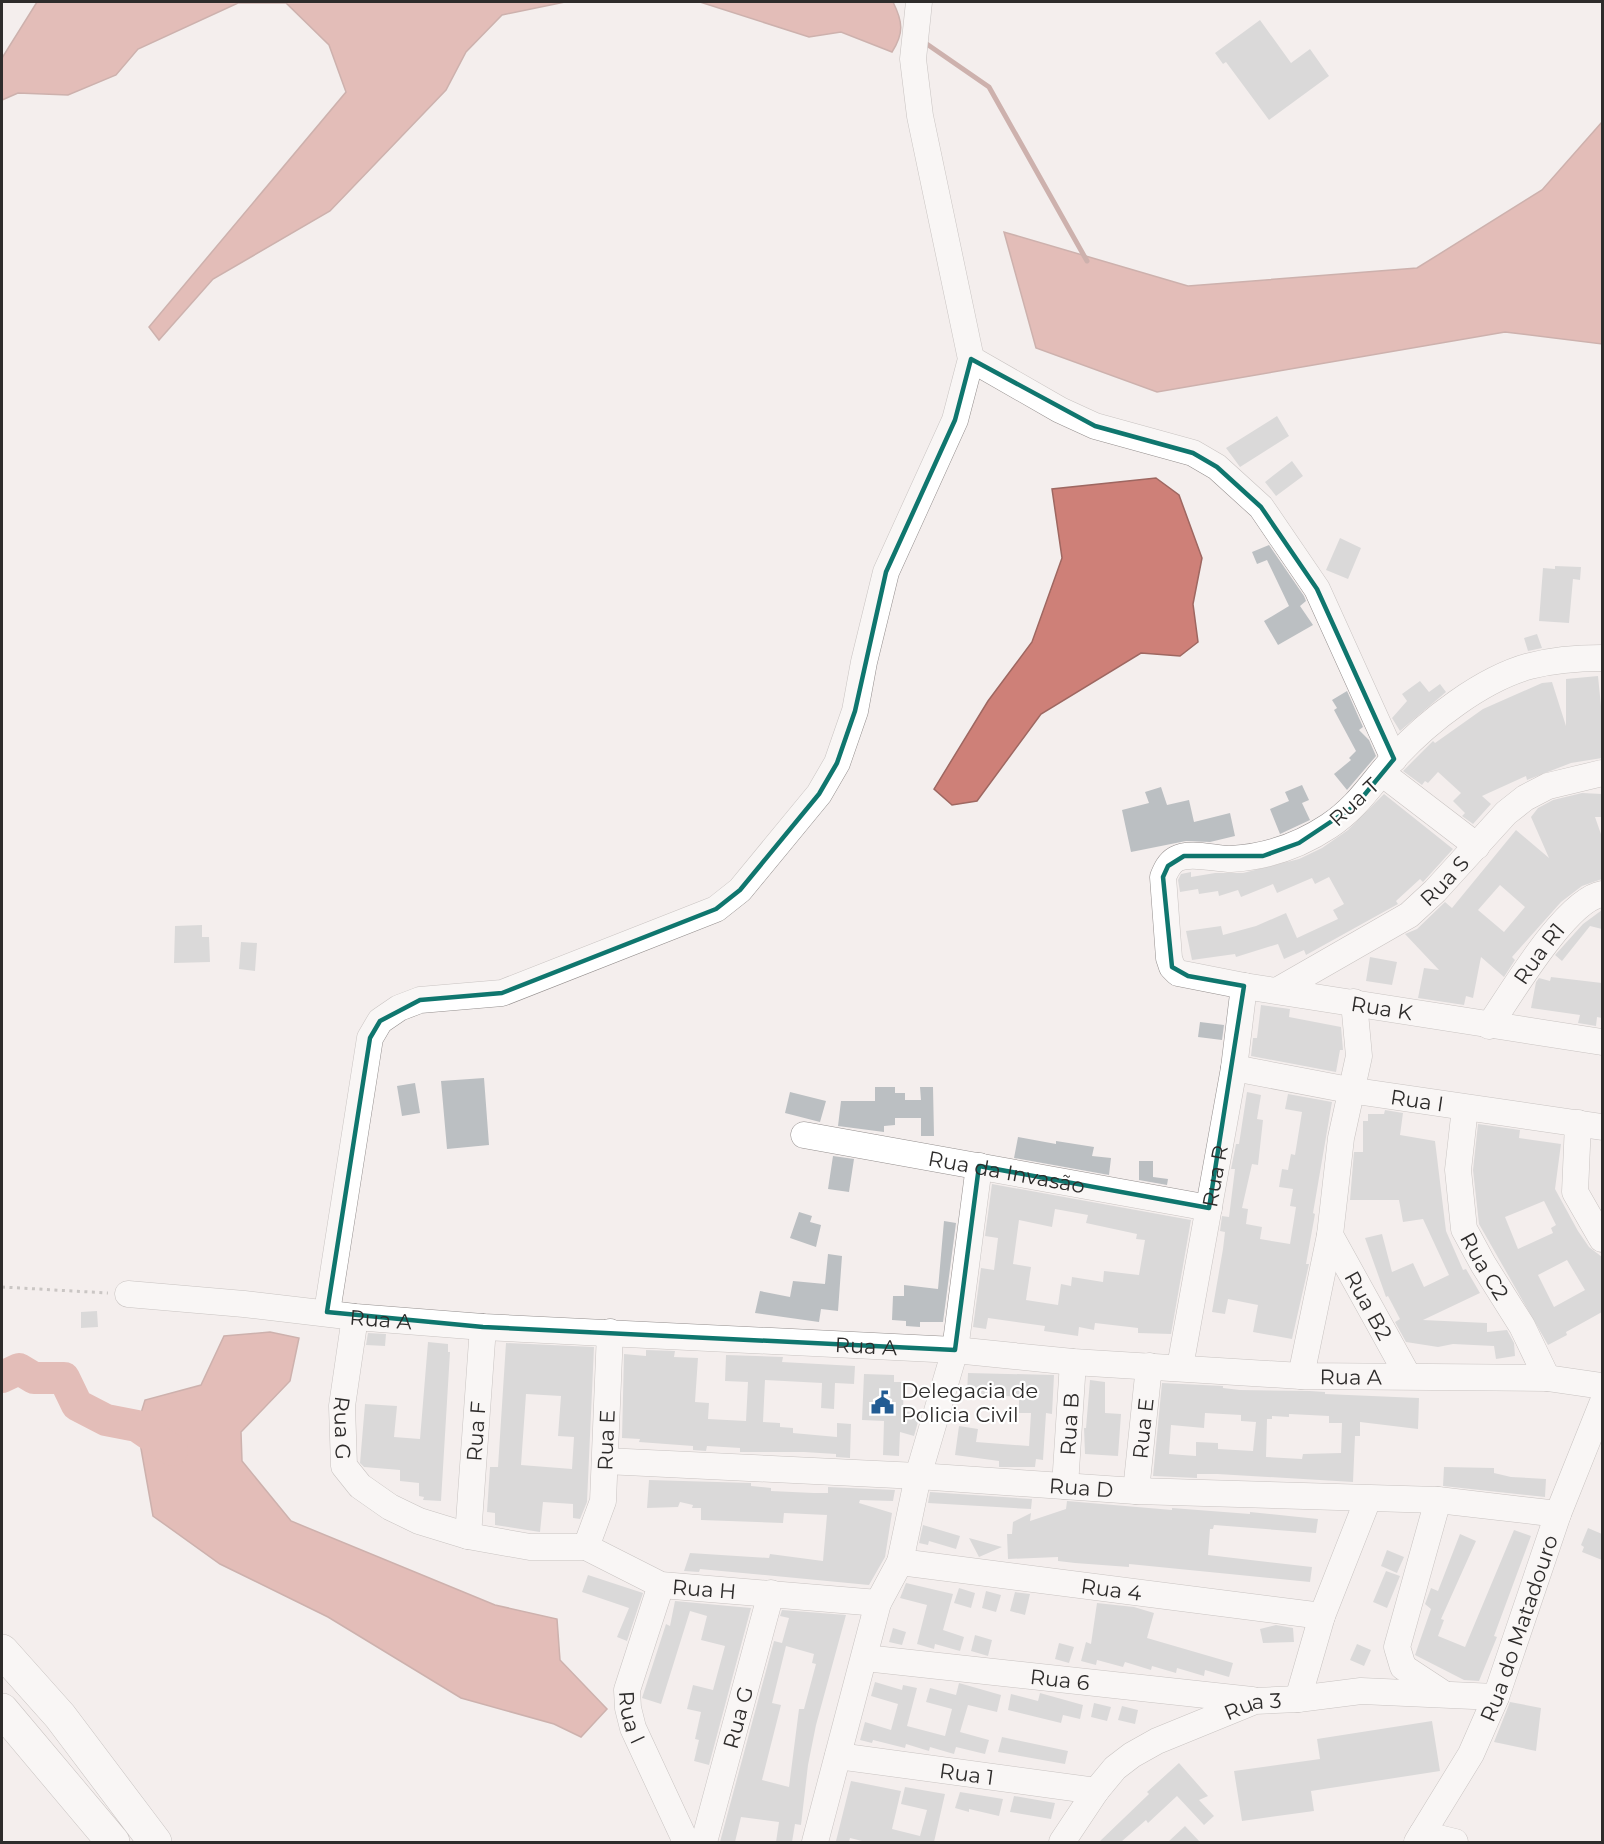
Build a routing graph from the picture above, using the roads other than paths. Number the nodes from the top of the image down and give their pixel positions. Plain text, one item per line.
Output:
1 (919, 3) edge
2 (971, 359) junction
3 (1602, 658) edge
4 (1388, 766) junction
5 (1602, 773) edge
6 (1477, 846) junction
7 (1602, 894) edge
8 (1169, 958) joint
9 (1244, 986) junction
10 (1280, 989) junction
11 (1354, 1002) junction
12 (1489, 1026) junction
13 (1602, 1042) edge
14 (1234, 1068) junction
15 (1349, 1090) junction
16 (1465, 1108) junction
17 (1590, 1125) edge
18 (804, 1135) dead end
19 (980, 1166) junction
20 (1209, 1208) junction
21 (1330, 1235) junction
22 (1602, 1239) edge
23 (128, 1294) road end
24 (327, 1312) junction
25 (355, 1317) junction
26 (483, 1327) junction
27 (610, 1332) junction
28 (955, 1350) junction
29 (1073, 1362) junction
30 (1149, 1366) junction
31 (1180, 1367) junction
32 (1301, 1376) junction
33 (1408, 1376) junction
34 (1547, 1378) junction
35 (1602, 1386) edge
36 (1602, 1404) edge
37 (605, 1461) junction
38 (918, 1476) junction
39 (1065, 1486) junction
40 (1136, 1491) junction
41 (1368, 1499) junction
42 (1438, 1500) junction
43 (1558, 1514) junction
44 (468, 1536) junction
45 (586, 1548) junction
46 (900, 1562) junction
47 (661, 1585) junction
48 (771, 1593) junction
49 (878, 1603) junction
50 (1322, 1616) junction
51 (2, 1651) edge
52 (865, 1658) junction
53 (1444, 1695) junction
54 (1496, 1697) junction
55 (1298, 1699) junction
56 (1255, 1701) junction
57 (2, 1710) edge
58 (838, 1756) junction
59 (1096, 1791) junction
60 (1420, 1838) edge
61 (113, 1842) edge
62 (155, 1842) edge
63 (686, 1842) edge
64 (704, 1842) edge
65 (815, 1842) edge
66 (1062, 1842) edge
67 (1455, 1842) edge

1 - 2 street
2 - 4 street
2 - 24 street
3 - 4 street, Rua T
4 - 6 street
4 - 8 street, Rua T
5 - 6 street, Rua S
6 - 10 street, Rua S
7 - 12 street, Rua R1
8 - 9 street, Rua K
9 - 10 street, Rua K
9 - 14 street, Rua R
10 - 11 street, Rua K
11 - 12 street, Rua K
11 - 15 street, Rua B2
12 - 13 street, Rua K
14 - 15 street, Rua I
14 - 20 street, Rua R
15 - 16 street, Rua I
15 - 21 street, Rua B2
16 - 17 street, Rua I
16 - 34 street, Rua C2
17 - 22 street
18 - 19 street, Rua da Invasão
19 - 20 street, Rua da Invasão
19 - 28 street
20 - 31 street, Rua R
21 - 32 street, Rua B2
21 - 33 street, Rua B2
23 - 24 street, Rua A
24 - 25 street, Rua A
25 - 26 street, Rua A
25 - 44 street, Rua G
26 - 27 street, Rua A
26 - 44 street, Rua F
27 - 28 street, Rua A
27 - 37 street, Rua E
28 - 29 street, Rua A
28 - 38 street
29 - 30 street, Rua A
29 - 39 street, Rua B
30 - 31 street, Rua A
30 - 40 street, Rua E
31 - 32 street, Rua A
32 - 33 street, Rua A
33 - 34 street, Rua A
34 - 35 street, Rua A
36 - 43 street, Rua do Matadouro
37 - 38 street, Rua D
37 - 45 street, Rua E
38 - 39 street, Rua D
38 - 46 street
39 - 40 street, Rua D
40 - 41 street, Rua D
41 - 42 street, Rua D
41 - 50 street
42 - 43 street, Rua D
42 - 53 street
43 - 54 street, Rua do Matadouro
44 - 45 street, Rua H
45 - 47 street, Rua H
46 - 49 street
46 - 50 street, Rua 4
47 - 48 street, Rua H
47 - 63 street, Rua I
48 - 49 street, Rua H
48 - 64 street, Rua G
49 - 52 street
50 - 55 street
51 - 62 highway
52 - 56 street, Rua 6
52 - 58 street
53 - 54 street, Rua 3
53 - 55 street, Rua 3
54 - 60 street, Rua do Matadouro
55 - 56 street, Rua 3
56 - 59 street, Rua 3
57 - 61 highway
58 - 59 street, Rua 1
58 - 65 street
59 - 66 street, Rua 3
60 - 67 street

